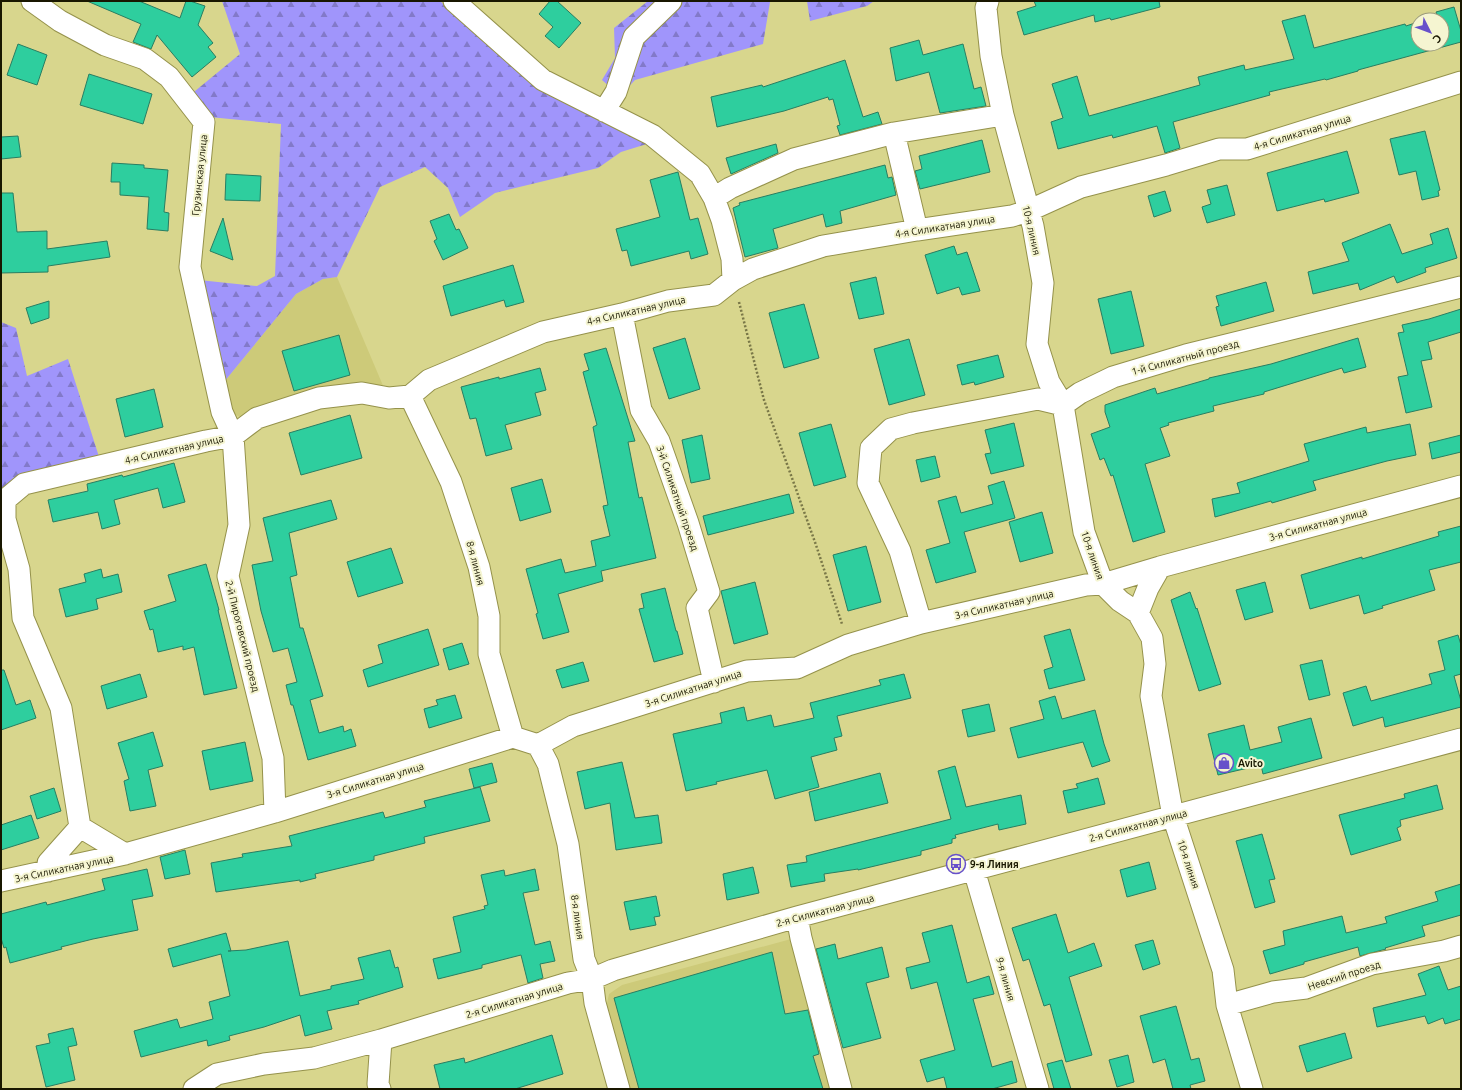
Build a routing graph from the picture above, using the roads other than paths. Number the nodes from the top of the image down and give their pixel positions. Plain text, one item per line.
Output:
1 (32, 1) edge
2 (454, 1) edge
3 (671, 1) edge
4 (988, 1) edge
5 (1461, 82) edge
6 (604, 111) junction
7 (1003, 115) junction
8 (894, 133) junction
9 (714, 198) junction
10 (1028, 211) junction
11 (917, 230) junction
12 (733, 280) junction
13 (1461, 287) edge
14 (622, 314) junction
15 (410, 396) junction
16 (1063, 405) junction
17 (233, 436) junction
18 (1461, 486) edge
19 (3, 500) edge
20 (1160, 567) junction
21 (1103, 584) junction
22 (1138, 613) junction
23 (921, 623) junction
24 (714, 682) junction
25 (513, 737) junction
26 (1461, 739) edge
27 (538, 745) junction
28 (275, 812) junction
29 (1173, 816) junction
30 (80, 826) junction
31 (125, 854) junction
32 (974, 870) junction
33 (48, 871) junction
34 (1, 881) edge
35 (797, 917) junction
36 (1461, 946) edge
37 (592, 979) junction
38 (1227, 1005) junction
39 (381, 1040) junction
40 (194, 1089) edge
41 (380, 1089) edge
42 (619, 1089) edge
43 (841, 1089) edge
44 (1038, 1089) edge
45 (1252, 1089) edge

1 - 17 street, Грузинская улица
2 - 6 street
3 - 6 street
4 - 7 street, 10-я линия
5 - 10 street, 4-я Силикатная улица
6 - 9 street
7 - 8 street
7 - 10 street, 10-я линия
8 - 9 street
8 - 11 street
9 - 12 street
10 - 11 street, 4-я Силикатная улица
10 - 16 street, 10-я линия
11 - 12 street, 4-я Силикатная улица
12 - 14 street, 4-я Силикатная улица
13 - 16 street, 1-й Силикатный проезд
14 - 15 street, 4-я Силикатная улица
14 - 24 street, 3-й Силикатный проезд
15 - 17 street, 4-я Силикатная улица
15 - 25 street, 8-я линия
16 - 21 street, 10-я линия
16 - 23 street
17 - 19 street, 4-я Силикатная улица
17 - 28 street, 2-й Пироговский проезд
18 - 20 street, 3-я Силикатная улица
19 - 30 street
20 - 21 street, 3-я Силикатная улица
20 - 22 street
21 - 22 street, 10-я линия
21 - 23 street, 3-я Силикатная улица
22 - 29 street, 10-я линия
23 - 24 street, 3-я Силикатная улица
24 - 27 street, 3-я Силикатная улица
25 - 27 street
25 - 28 street, 3-я Силикатная улица
26 - 29 street, 2-я Силикатная улица
27 - 37 street, 8-я линия
28 - 31 street, 3-я Силикатная улица
29 - 32 street, 2-я Силикатная улица
29 - 38 street, 10-я линия
30 - 31 street
30 - 33 street
31 - 33 street, 3-я Силикатная улица
32 - 35 street, 2-я Силикатная улица
32 - 44 street, 9-я линия
33 - 34 street, 3-я Силикатная улица
35 - 37 street, 2-я Силикатная улица
35 - 43 street
36 - 38 street, Невский проезд
37 - 39 street, 2-я Силикатная улица
37 - 42 street, 8-я линия
38 - 45 street, 10-я линия
39 - 40 street, 2-я Силикатная улица
39 - 41 street

